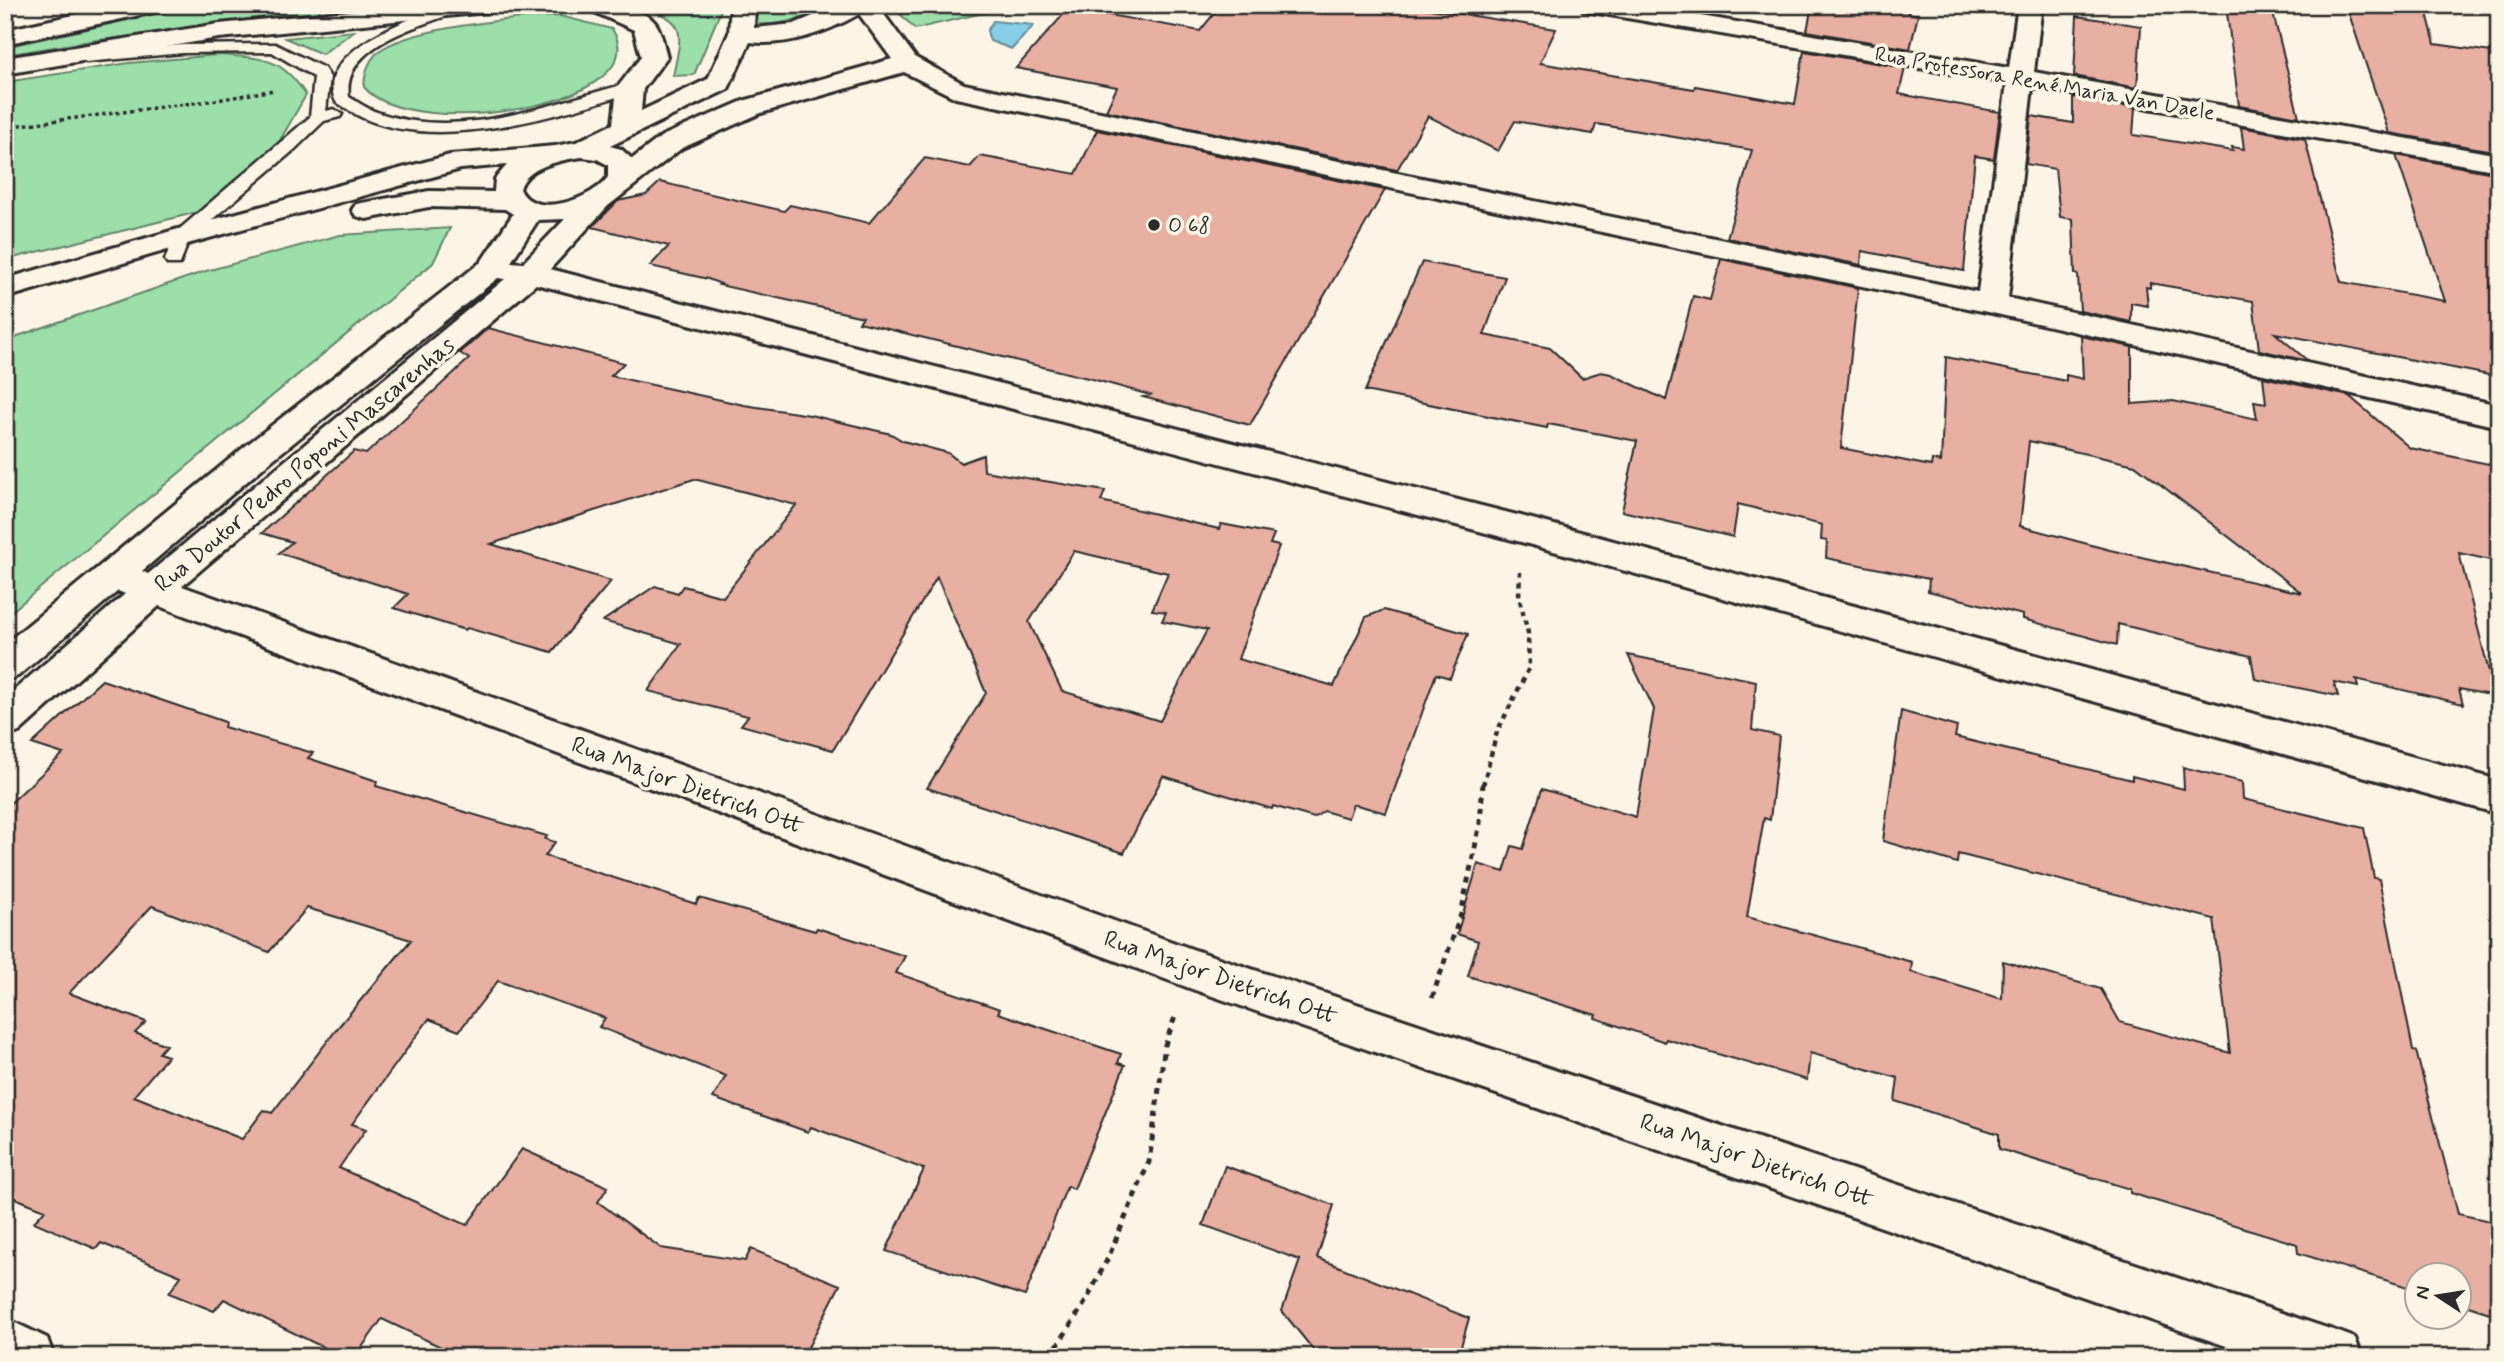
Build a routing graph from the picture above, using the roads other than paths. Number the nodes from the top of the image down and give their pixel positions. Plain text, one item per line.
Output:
1 (154, 5) edge
2 (487, 5) edge
3 (599, 5) edge
4 (743, 5) edge
5 (857, 5) edge
6 (865, 5) edge
7 (1591, 5) edge
8 (2031, 5) edge
9 (446, 11) junction
10 (360, 12) edge
11 (741, 33) junction
12 (5, 37) edge
13 (907, 63) junction
14 (9, 65) edge
15 (2023, 78) junction
16 (630, 88) junction
17 (354, 110) junction
18 (318, 118) junction
19 (626, 129) junction
20 (582, 149) junction
21 (551, 153) junction
22 (2499, 163) edge
23 (609, 190) junction
24 (521, 205) junction
25 (178, 248) junction
26 (492, 268) junction
27 (530, 273) junction
28 (5, 289) edge
29 (1992, 304) junction
30 (5, 316) edge
31 (2499, 416) edge
32 (113, 575) junction
33 (154, 589) junction
34 (5, 666) edge
35 (5, 721) edge
36 (2499, 797) edge
37 (5, 1344) edge
38 (28, 1357) edge
39 (2336, 1357) edge

1 - 12 street
2 - 9 street
3 - 16 street
4 - 11 street
5 - 11 street
6 - 13 street
7 - 15 street, Rua Professora René Maria Van Daele
8 - 15 street
9 - 10 street
9 - 17 lane
10 - 14 street
11 - 19 street
13 - 23 street
13 - 29 street
14 - 18 lane
15 - 22 street, Rua Professora René Maria Van Daele
15 - 29 street
16 - 17 lane
16 - 19 street
17 - 18 lane
18 - 25 lane
19 - 20 street
20 - 21 street
20 - 23 street
21 - 24 street
21 - 25 street
23 - 24 street
23 - 27 street, Rua Doutor Pedro Poponi Mascarenhas
24 - 25 street
24 - 26 street, Rua Doutor Pedro Poponi Mascarenhas
25 - 28 street
25 - 30 street
26 - 27 street
26 - 32 street, Rua Doutor Pedro Poponi Mascarenhas
27 - 33 street, Rua Doutor Pedro Poponi Mascarenhas
27 - 36 street
29 - 31 street
32 - 33 street, Rua Major Dietrich Ott
32 - 34 street, Rua Doutor Pedro Poponi Mascarenhas
33 - 35 street, Rua Doutor Pedro Poponi Mascarenhas
33 - 39 street, Rua Major Dietrich Ott
37 - 38 street

